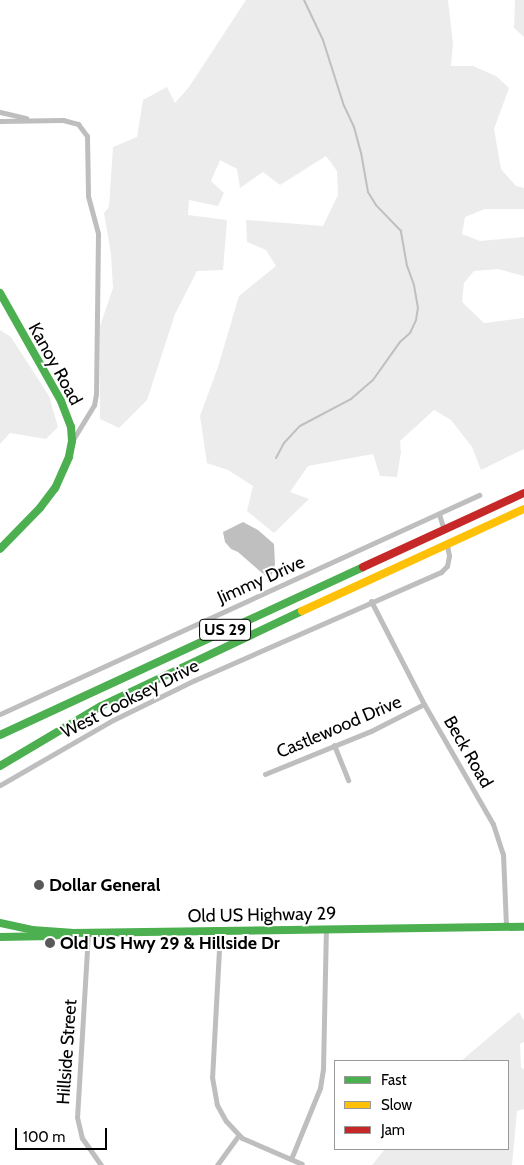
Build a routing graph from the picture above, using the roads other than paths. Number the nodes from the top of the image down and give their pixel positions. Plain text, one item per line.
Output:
1 (0, 112) edge
2 (34, 120) junction
3 (0, 121) edge
4 (0, 293) edge
5 (72, 441) junction
6 (524, 493) edge
7 (479, 495) dead end
8 (524, 509) edge
9 (439, 514) junction
10 (444, 530) junction
11 (447, 545) junction
12 (0, 549) edge
13 (371, 601) junction
14 (424, 704) junction
15 (0, 714) edge
16 (0, 735) edge
17 (334, 746) junction
18 (0, 766) edge
19 (265, 774) dead end
20 (348, 780) dead end
21 (0, 785) edge
22 (0, 923) edge
23 (506, 926) junction
24 (524, 927) edge
25 (326, 929) junction
26 (220, 931) junction
27 (71, 933) junction
28 (88, 933) junction
29 (0, 937) edge
30 (239, 1135) junction
31 (291, 1159) junction
32 (302, 1164) edge
33 (101, 1165) edge
34 (217, 1165) edge

1 - 2 street
2 - 3 street
2 - 5 street
4 - 5 main road, Kanoy Road
5 - 12 main road, Kanoy Road
6 - 10 main road, US 29
7 - 9 street, Jimmy Drive
8 - 11 main road, US 29
9 - 10 street
9 - 15 street, Jimmy Drive
10 - 16 main road, US 29
11 - 13 street, West Cooksey Drive
11 - 18 main road, US 29
13 - 14 street, Beck Road
13 - 21 street, West Cooksey Drive
14 - 17 street, Castlewood Drive
14 - 23 street, Beck Road
17 - 19 street, Castlewood Drive
17 - 20 street
22 - 27 main road
23 - 24 main road, Old US Highway 29
23 - 25 main road, Old US Highway 29
25 - 26 main road, Old US Highway 29
25 - 31 street
26 - 28 main road, Old US Highway 29
26 - 30 street
27 - 28 main road, Old US Highway 29
27 - 29 main road, Old US Highway 29
28 - 33 street, Hillside Street
30 - 31 street
30 - 34 street
31 - 32 street

